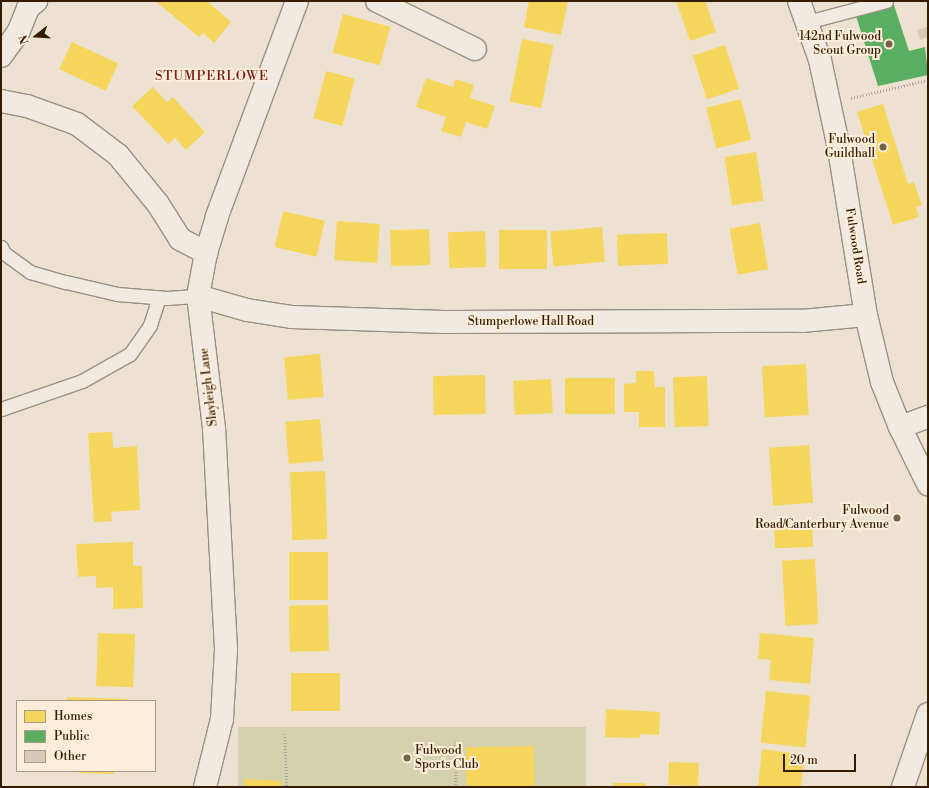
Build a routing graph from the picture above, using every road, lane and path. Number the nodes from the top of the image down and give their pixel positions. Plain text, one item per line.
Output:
1 (36, 1) edge
2 (297, 1) edge
3 (377, 1) edge
4 (799, 1) edge
5 (886, 1) edge
6 (807, 22) junction
7 (475, 50) dead end
8 (1, 56) edge
9 (928, 80) edge
10 (1, 101) edge
11 (829, 103) junction
12 (1, 248) edge
13 (206, 253) junction
14 (198, 296) junction
15 (159, 297) junction
16 (866, 315) junction
17 (1, 409) edge
18 (928, 418) edge
19 (900, 427) junction
20 (928, 484) edge
21 (928, 714) edge
22 (285, 734) dead end
23 (456, 742) dead end
24 (209, 786) edge
25 (287, 787) edge
26 (456, 787) edge
27 (903, 787) edge

1 - 8 street
2 - 13 street, Slayleigh Lane
3 - 7 street
4 - 6 street, Fulwood Road
5 - 6 lane
6 - 11 street, Fulwood Road
9 - 11 path
10 - 13 street
11 - 16 street, Fulwood Road
12 - 15 lane
13 - 14 street, Slayleigh Lane
14 - 15 lane
14 - 16 street, Stumperlowe Hall Road
14 - 24 street, Slayleigh Lane
15 - 17 lane
16 - 19 street, Fulwood Road
18 - 19 street
19 - 20 street, Fulwood Road
21 - 27 street
22 - 25 path
23 - 26 path

